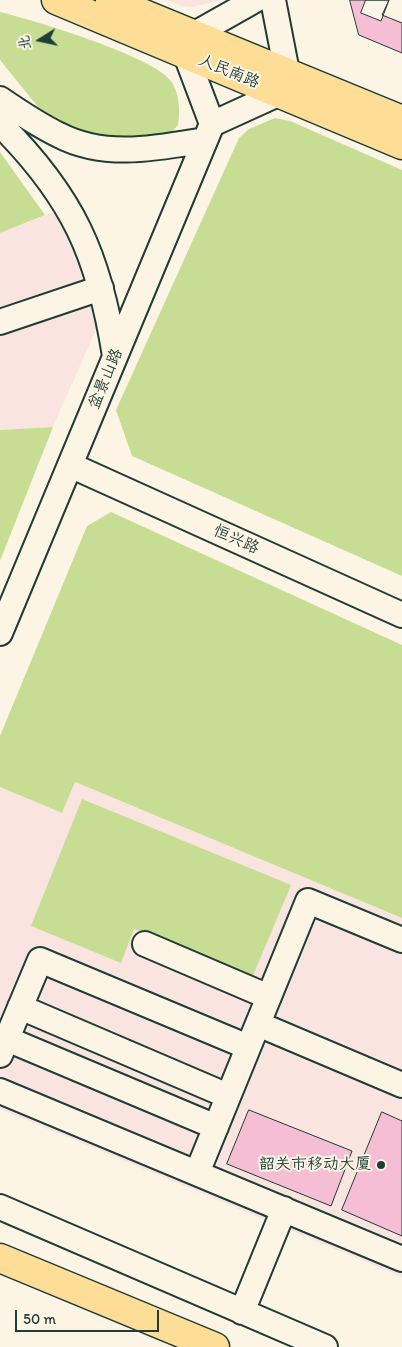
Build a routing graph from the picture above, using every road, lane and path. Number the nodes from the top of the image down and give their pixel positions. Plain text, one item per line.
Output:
1 (56, 0) edge
2 (110, 0) edge
3 (255, 0) edge
4 (273, 0) edge
5 (189, 45) junction
6 (283, 82) junction
7 (0, 99) edge
8 (402, 120) edge
9 (0, 124) edge
10 (208, 132) junction
11 (402, 144) edge
12 (101, 288) junction
13 (0, 322) edge
14 (115, 356) junction
15 (70, 465) junction
16 (402, 615) edge
17 (0, 633) edge
18 (402, 940) edge
19 (145, 944) dead end
20 (269, 997) junction
21 (20, 1007) junction
22 (258, 1024) junction
23 (3, 1047) edge
24 (248, 1047) junction
25 (402, 1085) edge
26 (0, 1091) edge
27 (228, 1096) junction
28 (216, 1127) junction
29 (197, 1173) junction
30 (0, 1207) edge
31 (284, 1209) junction
32 (402, 1259) edge
33 (7, 1260) edge
34 (242, 1312) junction
35 (215, 1347) edge
36 (325, 1347) edge

1 - 5 main road, 人民南路
2 - 5 main road, 人民南路
3 - 5 street
4 - 6 street
5 - 6 main road, 人民南路
5 - 10 street
6 - 8 main road, 人民南路
6 - 10 street
6 - 11 main road, 人民南路
7 - 10 street
9 - 12 street
10 - 14 street, 盆景山路
12 - 13 street
12 - 14 street
14 - 15 street, 盆景山路
15 - 16 street, 恒兴路
15 - 17 street, 盆景山路
18 - 20 street
19 - 20 street
20 - 22 street
21 - 23 street
21 - 24 street
21 - 27 street
22 - 24 street
22 - 25 street
23 - 28 street
24 - 27 street
26 - 29 street
27 - 28 street
28 - 29 street
29 - 31 street
30 - 34 street
31 - 32 street
31 - 34 street
33 - 35 main road
34 - 36 street

